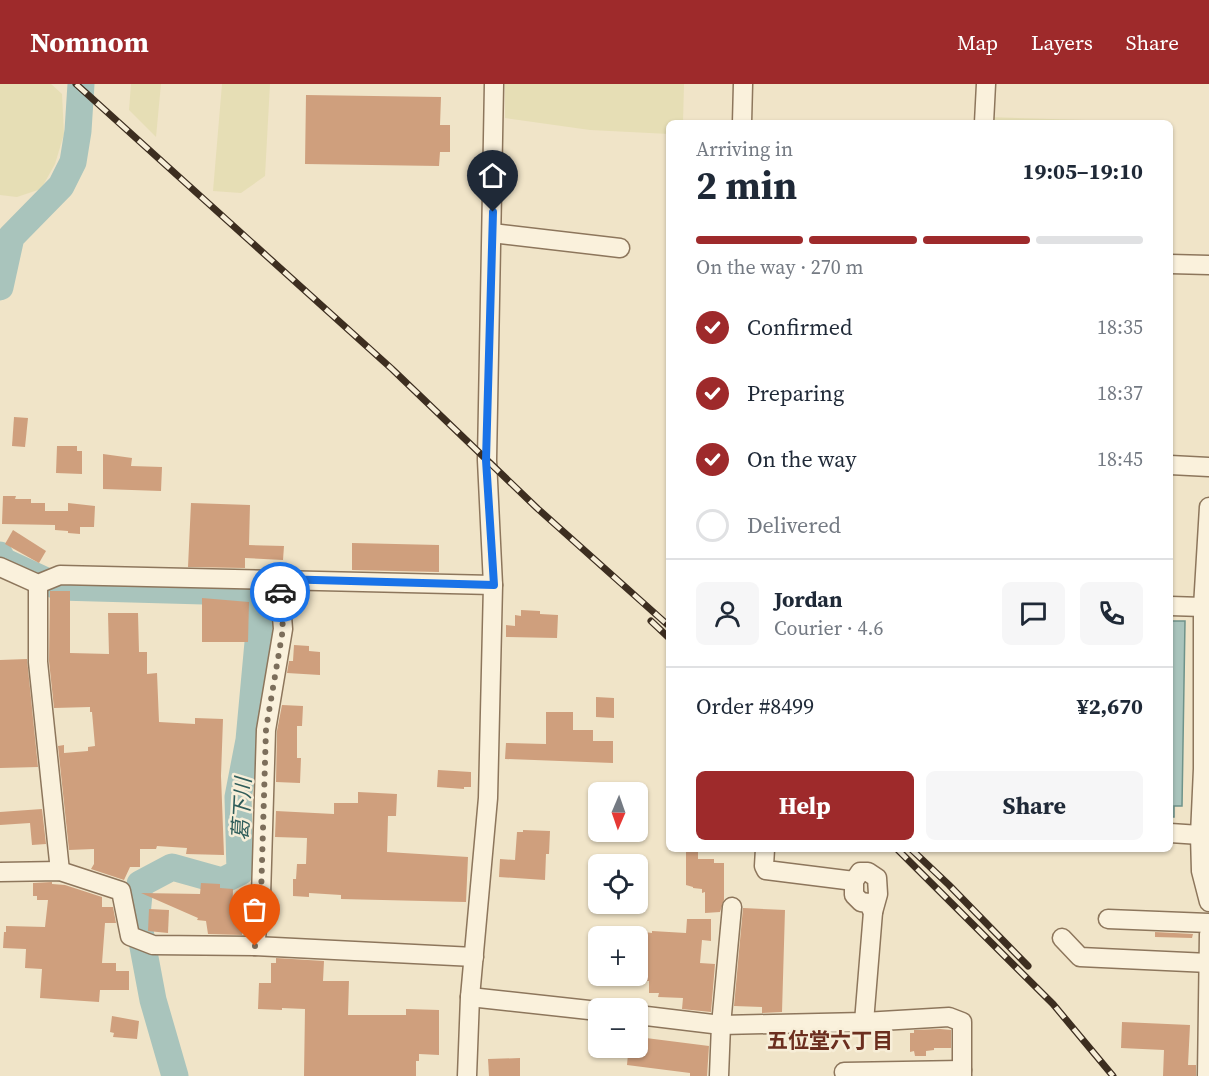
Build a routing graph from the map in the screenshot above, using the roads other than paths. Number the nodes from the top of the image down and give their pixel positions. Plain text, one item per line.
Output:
1 (494, 84) edge
2 (743, 84) edge
3 (986, 84) edge
4 (742, 120) edge
5 (984, 120) edge
6 (492, 233) junction
7 (620, 248) dead end
8 (1173, 264) edge
9 (1209, 265) edge
10 (1173, 465) edge
11 (1209, 467) edge
12 (1209, 507) edge
13 (1208, 535) edge
14 (0, 567) edge
15 (279, 579) junction
16 (39, 584) junction
17 (494, 585) junction
18 (1173, 606) edge
19 (1203, 608) junction
20 (1206, 770) edge
21 (1173, 833) edge
22 (1200, 835) junction
23 (765, 852) edge
24 (60, 871) junction
25 (0, 872) edge
26 (1209, 902) edge
27 (732, 907) dead end
28 (1108, 919) dead end
29 (1209, 923) edge
30 (1209, 934) edge
31 (1062, 938) dead end
32 (255, 946) junction
33 (474, 957) junction
34 (1209, 963) edge
35 (470, 997) junction
36 (588, 1010) edge
37 (648, 1017) edge
38 (864, 1022) junction
39 (1208, 1022) edge
40 (721, 1025) junction
41 (844, 1072) dead end
42 (962, 1073) edge
43 (467, 1076) edge
44 (720, 1076) edge
45 (1207, 1076) edge

1 - 6 street
2 - 4 street
3 - 5 street
6 - 7 street
6 - 17 street
8 - 9 street
10 - 11 street
12 - 13 street
13 - 19 street
14 - 16 street
15 - 16 street
15 - 17 street
15 - 32 street
16 - 24 street
17 - 33 street
18 - 19 street
19 - 20 street
20 - 22 street
21 - 22 street
22 - 26 street
23 - 38 street
24 - 25 street
24 - 32 street
27 - 40 street
28 - 29 street
30 - 34 street
31 - 34 street
32 - 33 street
33 - 35 street
34 - 39 street
35 - 36 street
35 - 43 street
37 - 40 street
38 - 40 street
38 - 42 street
39 - 45 street
40 - 44 street
41 - 42 street

